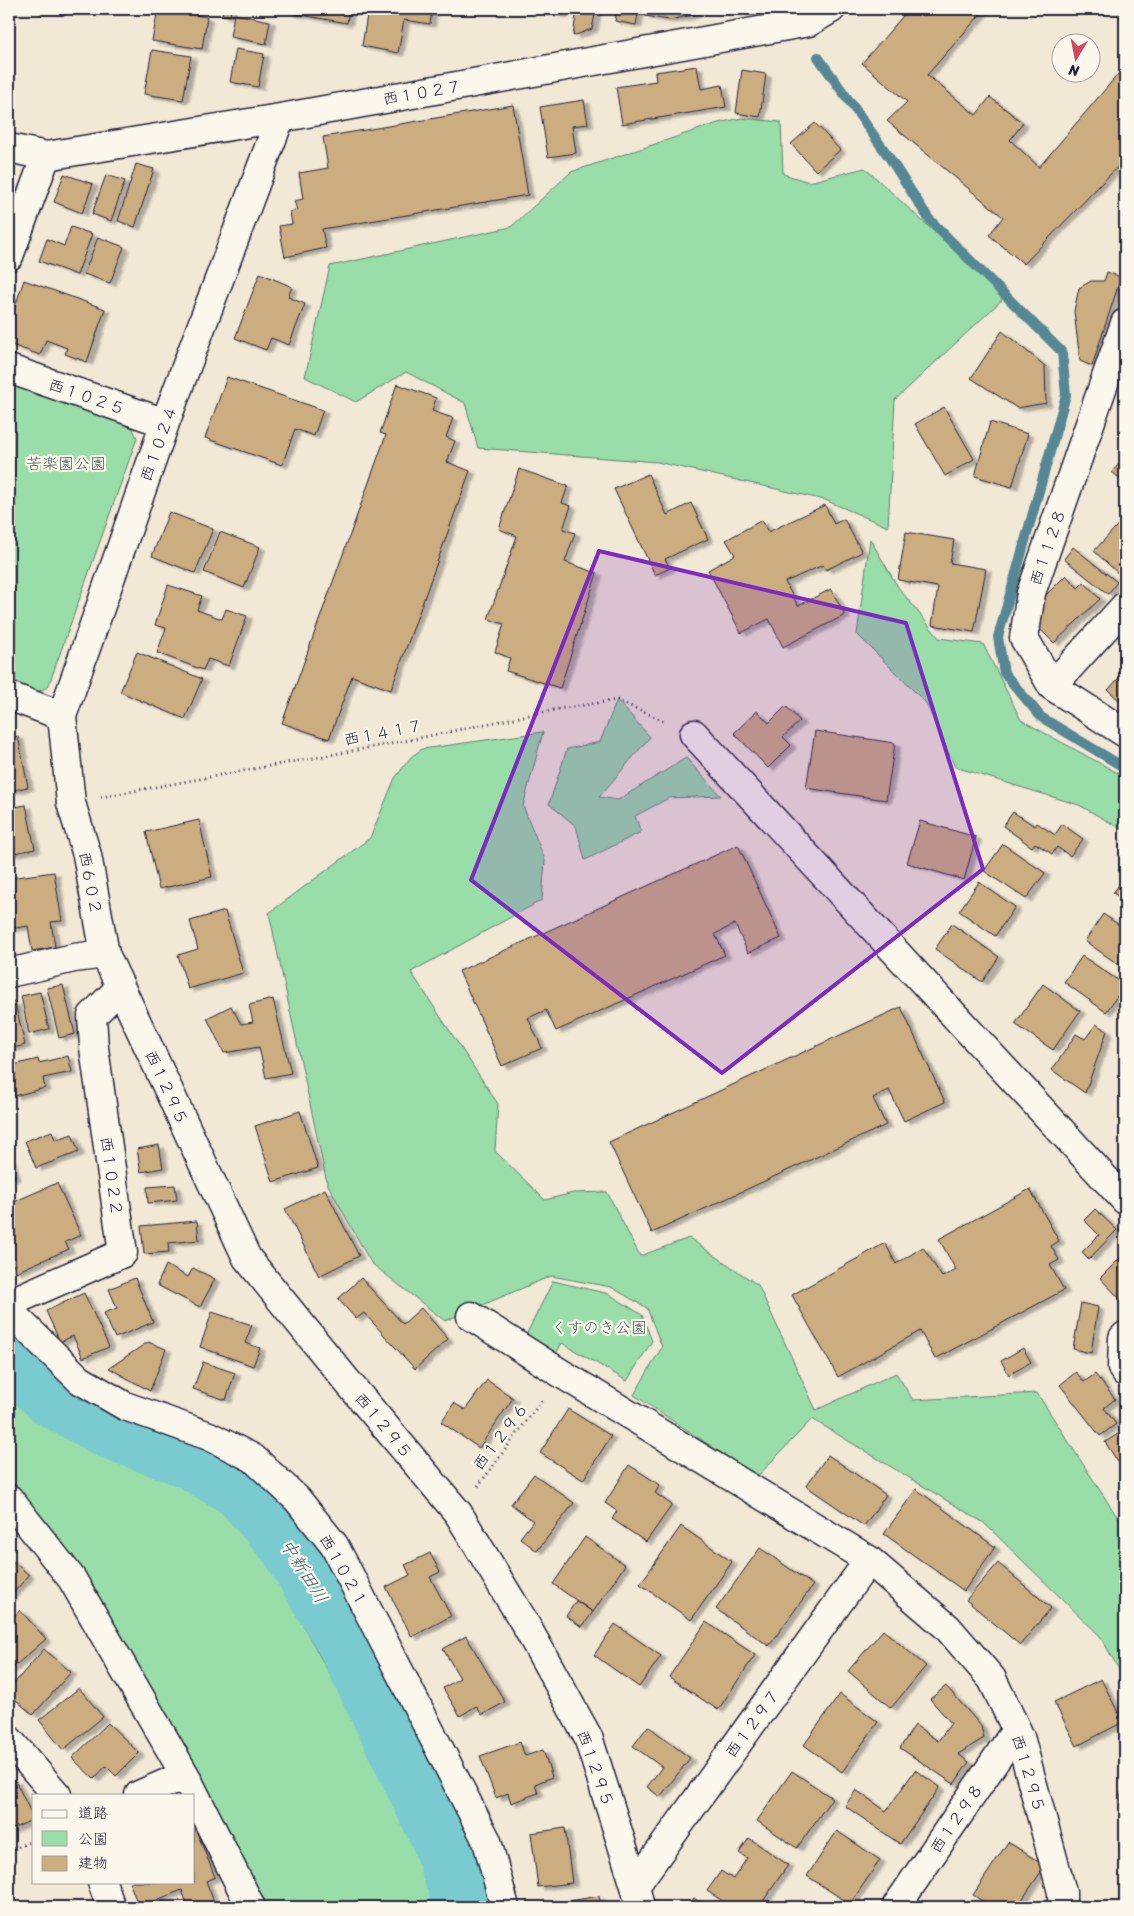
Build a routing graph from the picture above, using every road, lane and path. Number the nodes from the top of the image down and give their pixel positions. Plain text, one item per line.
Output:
1 (831, 9) edge
2 (280, 118) junction
3 (9, 148) edge
4 (46, 156) junction
5 (9, 256) edge
6 (1125, 323) edge
7 (9, 369) edge
8 (165, 422) junction
9 (1125, 606) edge
10 (1052, 686) junction
11 (9, 696) edge
12 (62, 716) junction
13 (1125, 733) edge
14 (694, 734) joint
15 (71, 803) junction
16 (105, 954) junction
17 (9, 973) edge
18 (120, 988) junction
19 (1125, 1200) edge
20 (9, 1303) edge
21 (9, 1311) edge
22 (471, 1316) dead end
23 (1125, 1336) edge
24 (1125, 1372) edge
25 (562, 1374) junction
26 (9, 1499) edge
27 (458, 1513) junction
28 (870, 1560) junction
29 (1016, 1730) junction
30 (9, 1740) edge
31 (186, 1775) junction
32 (56, 1794) edge
33 (141, 1794) edge
34 (32, 1841) edge
35 (9, 1851) edge
36 (103, 1884) edge
37 (638, 1896) edge
38 (112, 1907) edge
39 (251, 1907) edge
40 (506, 1907) edge
41 (896, 1907) edge
42 (1062, 1907) edge

1 - 2 street, 西１０２７
2 - 4 street, 西１０２７
2 - 8 street, 西１０２４
3 - 4 street, 西１０２７
4 - 5 street
6 - 10 street, 西１１２８
7 - 8 street, 西１０２５
8 - 12 street, 西１０２４
9 - 10 street
10 - 13 street, 西１１２８
11 - 12 street
12 - 15 street, 西６０２
14 - 15 path, 西１４１７
14 - 19 street
15 - 16 street, 西６０２
16 - 17 street
16 - 18 street, 西１２９５
18 - 20 street, 西１０２２
18 - 27 street, 西１２９５
21 - 40 street, 西１０２１
22 - 25 street, 西１２９５
23 - 24 street
25 - 27 path, 西１２９６
25 - 28 street, 西１２９５
26 - 31 street
27 - 37 street, 西１２９５
28 - 29 street, 西１２９５
28 - 37 street, 西１２９７
29 - 41 street, 西１２９８
29 - 42 street, 西１２９５
30 - 32 street
31 - 33 street
31 - 39 street
34 - 35 path
36 - 38 street

